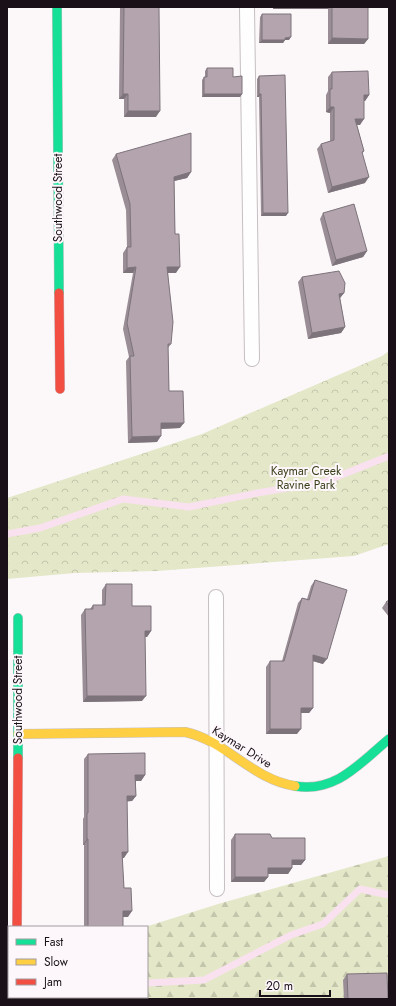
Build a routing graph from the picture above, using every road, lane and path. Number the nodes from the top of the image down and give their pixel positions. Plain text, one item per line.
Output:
1 (57, 7) edge
2 (248, 7) edge
3 (252, 359) dead end
4 (60, 389) dead end
5 (216, 597) dead end
6 (18, 618) dead end
7 (18, 734) junction
8 (389, 739) edge
9 (216, 743) junction
10 (217, 889) dead end
11 (17, 926) edge

1 - 4 street, Southwood Street
2 - 3 lane
5 - 9 lane
6 - 7 street, Southwood Street
7 - 9 street, Kaymar Drive
7 - 11 street, Southwood Street
8 - 9 street, Kaymar Drive
9 - 10 lane

